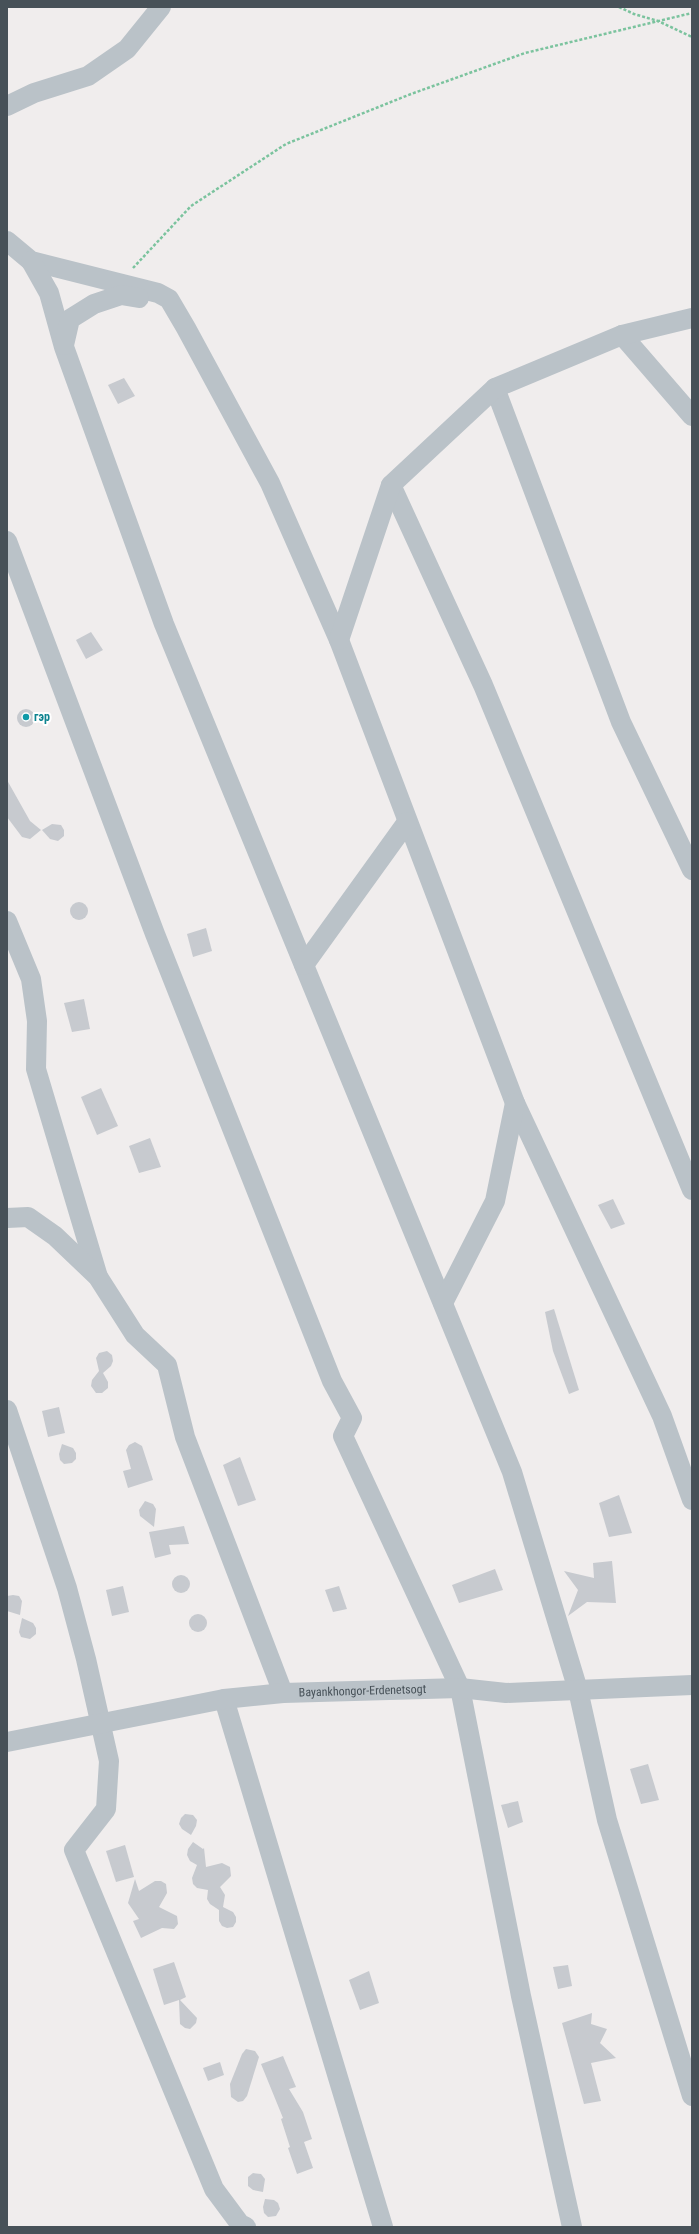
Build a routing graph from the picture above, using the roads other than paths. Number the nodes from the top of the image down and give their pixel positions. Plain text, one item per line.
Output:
1 (161, 7) edge
2 (7, 106) edge
3 (7, 241) edge
4 (31, 261) junction
5 (692, 318) edge
6 (186, 328) junction
7 (622, 335) junction
8 (64, 347) junction
9 (495, 388) junction
10 (692, 416) edge
11 (391, 485) junction
12 (7, 541) edge
13 (339, 640) junction
14 (407, 822) junction
15 (692, 870) edge
16 (7, 921) edge
17 (304, 965) junction
18 (514, 1103) junction
19 (690, 1178) edge
20 (7, 1218) edge
21 (98, 1277) junction
22 (443, 1303) junction
23 (7, 1410) edge
24 (692, 1500) edge
25 (692, 1685) edge
26 (460, 1688) junction
27 (578, 1690) junction
28 (283, 1693) junction
29 (224, 1699) junction
30 (102, 1725) junction
31 (7, 1742) edge
32 (692, 2096) edge
33 (246, 2227) edge
34 (383, 2227) edge
35 (572, 2227) edge

1 - 2 street
3 - 4 street
4 - 6 street
4 - 8 street
5 - 7 street
6 - 8 street
6 - 13 street
7 - 9 street
7 - 10 street
8 - 17 street
9 - 11 street
9 - 15 street
11 - 13 street
11 - 19 street
12 - 26 street
13 - 14 street
14 - 17 street
14 - 18 street
16 - 21 street
17 - 22 street
18 - 22 street
18 - 24 street
20 - 21 street
21 - 28 street
22 - 27 street
23 - 30 street
25 - 27 street, Bayankhongor-Erdenetsogt
26 - 27 street, Bayankhongor-Erdenetsogt
26 - 28 street, Bayankhongor-Erdenetsogt
26 - 35 street
27 - 32 street
28 - 29 street, Bayankhongor-Erdenetsogt
29 - 30 street, Bayankhongor-Erdenetsogt
29 - 34 street
30 - 31 street, Bayankhongor-Erdenetsogt
30 - 33 street

